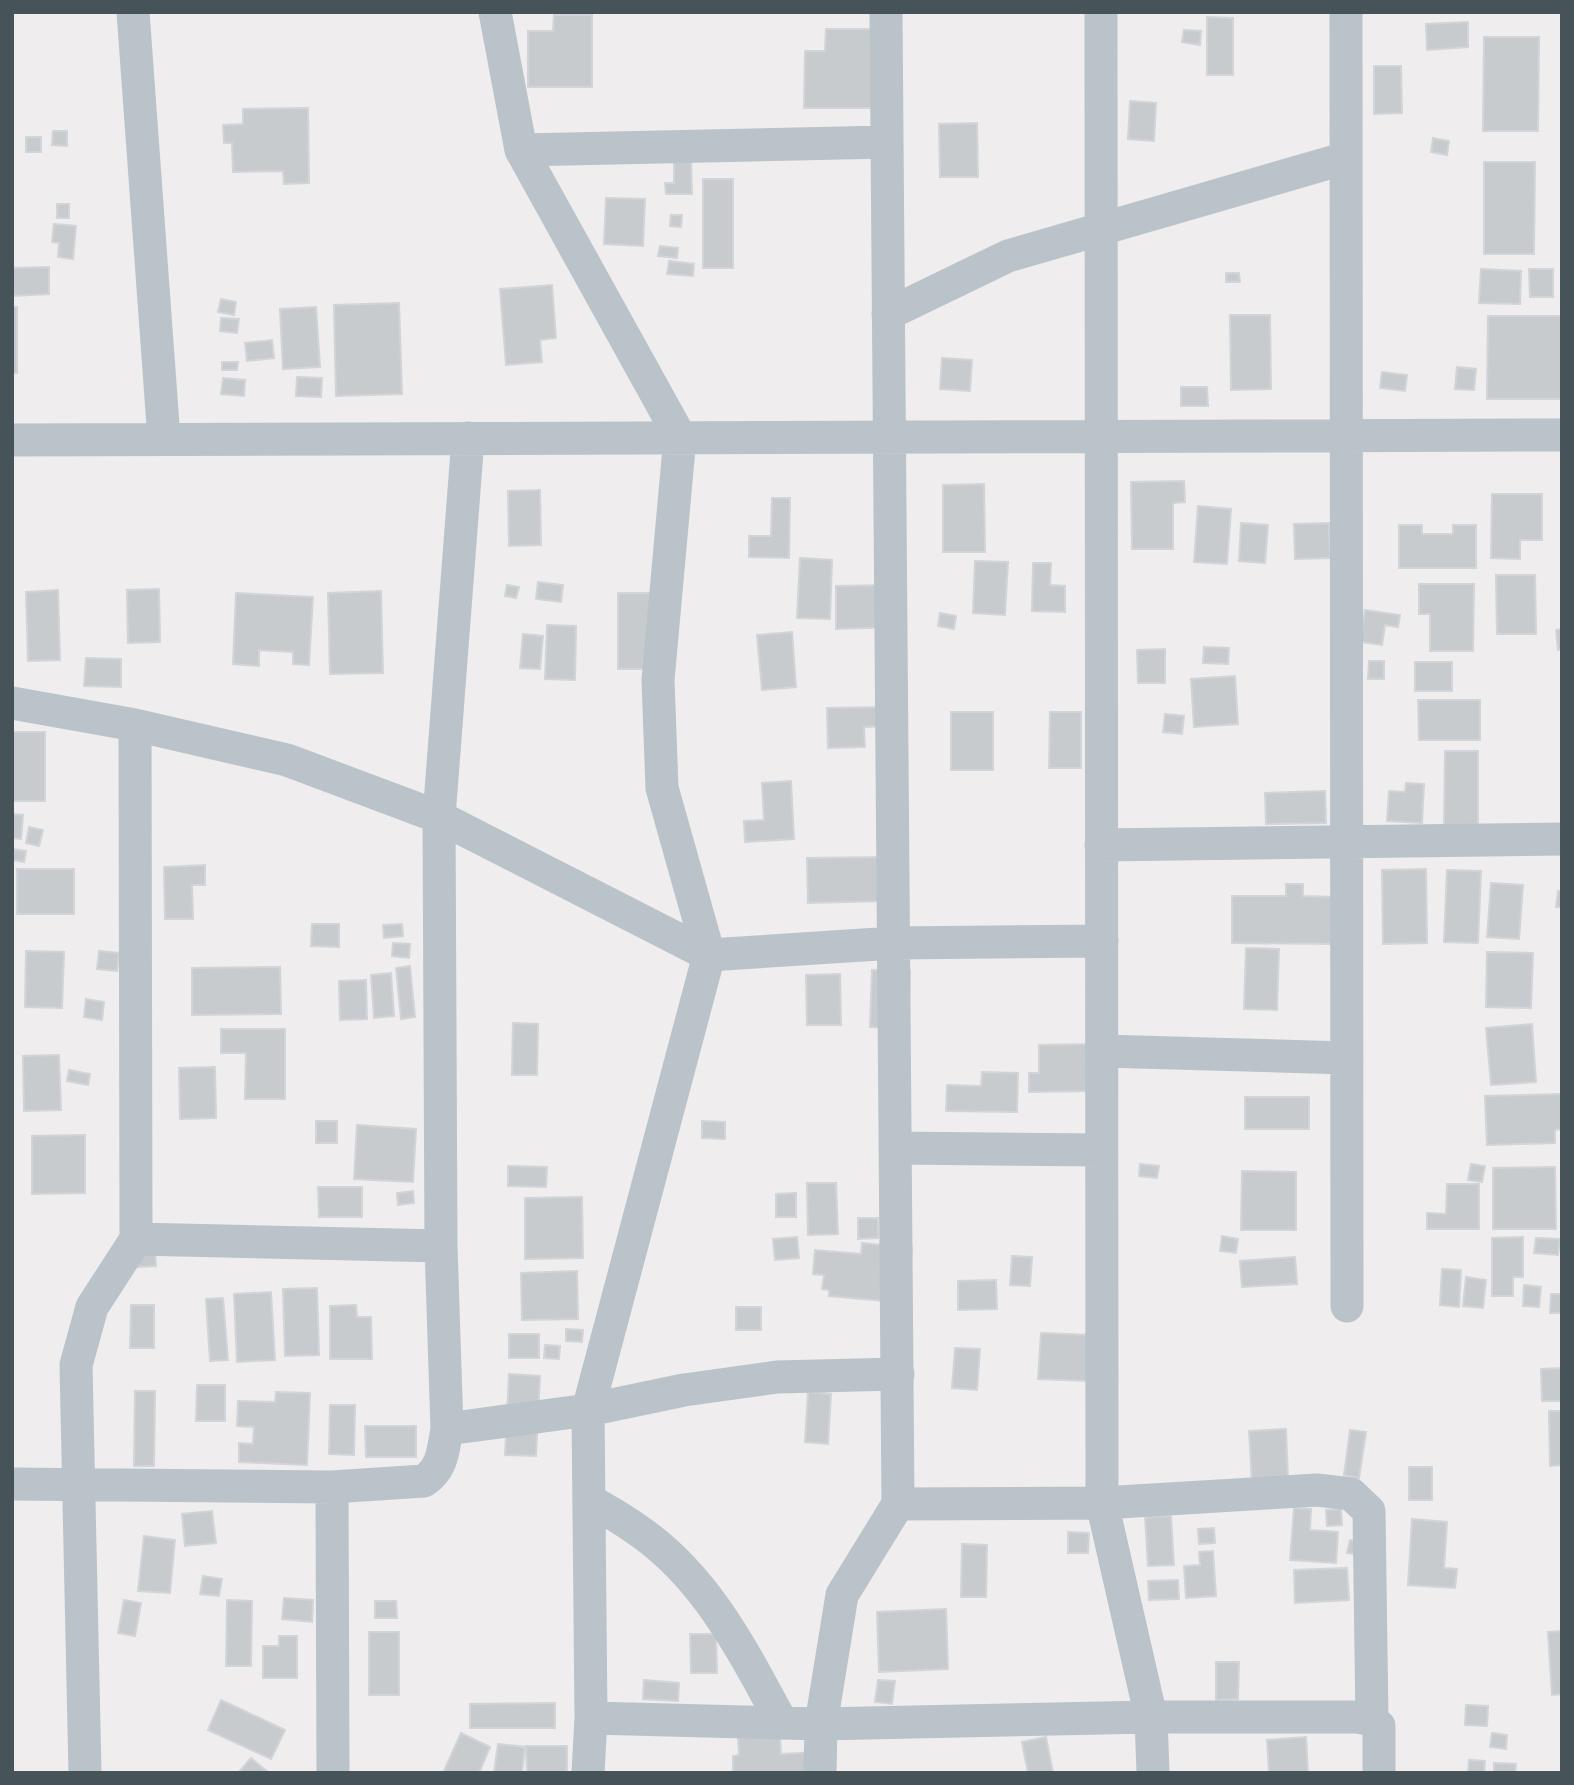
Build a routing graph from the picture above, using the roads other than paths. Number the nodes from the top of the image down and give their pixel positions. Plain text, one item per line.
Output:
1 (133, 12) edge
2 (495, 12) edge
3 (886, 12) edge
4 (1101, 12) edge
5 (1346, 12) edge
6 (887, 142) junction
7 (521, 150) junction
8 (1346, 158) junction
9 (1101, 229) junction
10 (888, 314) junction
11 (1562, 435) edge
12 (1101, 436) junction
13 (1347, 436) junction
14 (680, 437) junction
15 (889, 437) junction
16 (468, 438) junction
17 (164, 439) junction
18 (12, 440) edge
19 (12, 703) edge
20 (135, 725) junction
21 (439, 817) junction
22 (1562, 839) edge
23 (1347, 842) junction
24 (1101, 845) junction
25 (1102, 941) junction
26 (894, 943) junction
27 (709, 955) junction
28 (1102, 1051) junction
29 (1347, 1058) junction
30 (896, 1149) junction
31 (1101, 1150) junction
32 (136, 1239) junction
33 (441, 1245) junction
34 (1347, 1306) dead end
35 (898, 1374) junction
36 (588, 1410) junction
37 (447, 1429) junction
38 (12, 1484) edge
39 (80, 1485) junction
40 (332, 1487) junction
41 (589, 1500) junction
42 (1102, 1503) junction
43 (898, 1504) junction
44 (1151, 1717) junction
45 (591, 1718) junction
46 (1372, 1720) junction
47 (782, 1723) junction
48 (821, 1724) junction
49 (85, 1773) edge
50 (333, 1773) edge
51 (588, 1773) edge
52 (820, 1773) edge
53 (1153, 1773) edge
54 (1379, 1773) edge

1 - 17 street
2 - 7 street
3 - 6 street
4 - 9 street
5 - 8 street
6 - 7 street
6 - 10 street
7 - 14 street
8 - 9 street
8 - 13 street
9 - 10 street
9 - 12 street
10 - 15 street
11 - 13 street
12 - 13 street
12 - 15 street
12 - 24 street
13 - 23 street
14 - 15 street
14 - 16 street
14 - 27 street
15 - 26 street
16 - 17 street
16 - 21 street
17 - 18 street
19 - 20 street
20 - 21 street
20 - 32 street
21 - 27 street
21 - 33 street
22 - 23 street
23 - 24 street
23 - 29 street
24 - 25 street
25 - 26 street
25 - 28 street
26 - 27 street
26 - 30 street
27 - 36 street
28 - 29 street
28 - 31 street
29 - 34 street
30 - 31 street
30 - 35 street
31 - 42 street
32 - 33 street
32 - 39 street
33 - 37 street
35 - 36 street
35 - 43 street
36 - 37 street
36 - 41 street
37 - 40 street
38 - 39 street
39 - 40 street
39 - 49 street
40 - 50 street
41 - 45 street
41 - 47 street
42 - 43 street
42 - 44 street
42 - 46 street
43 - 48 street
44 - 46 street
44 - 48 street
44 - 53 street
45 - 47 street
45 - 51 street
46 - 54 street
47 - 48 street
48 - 52 street

